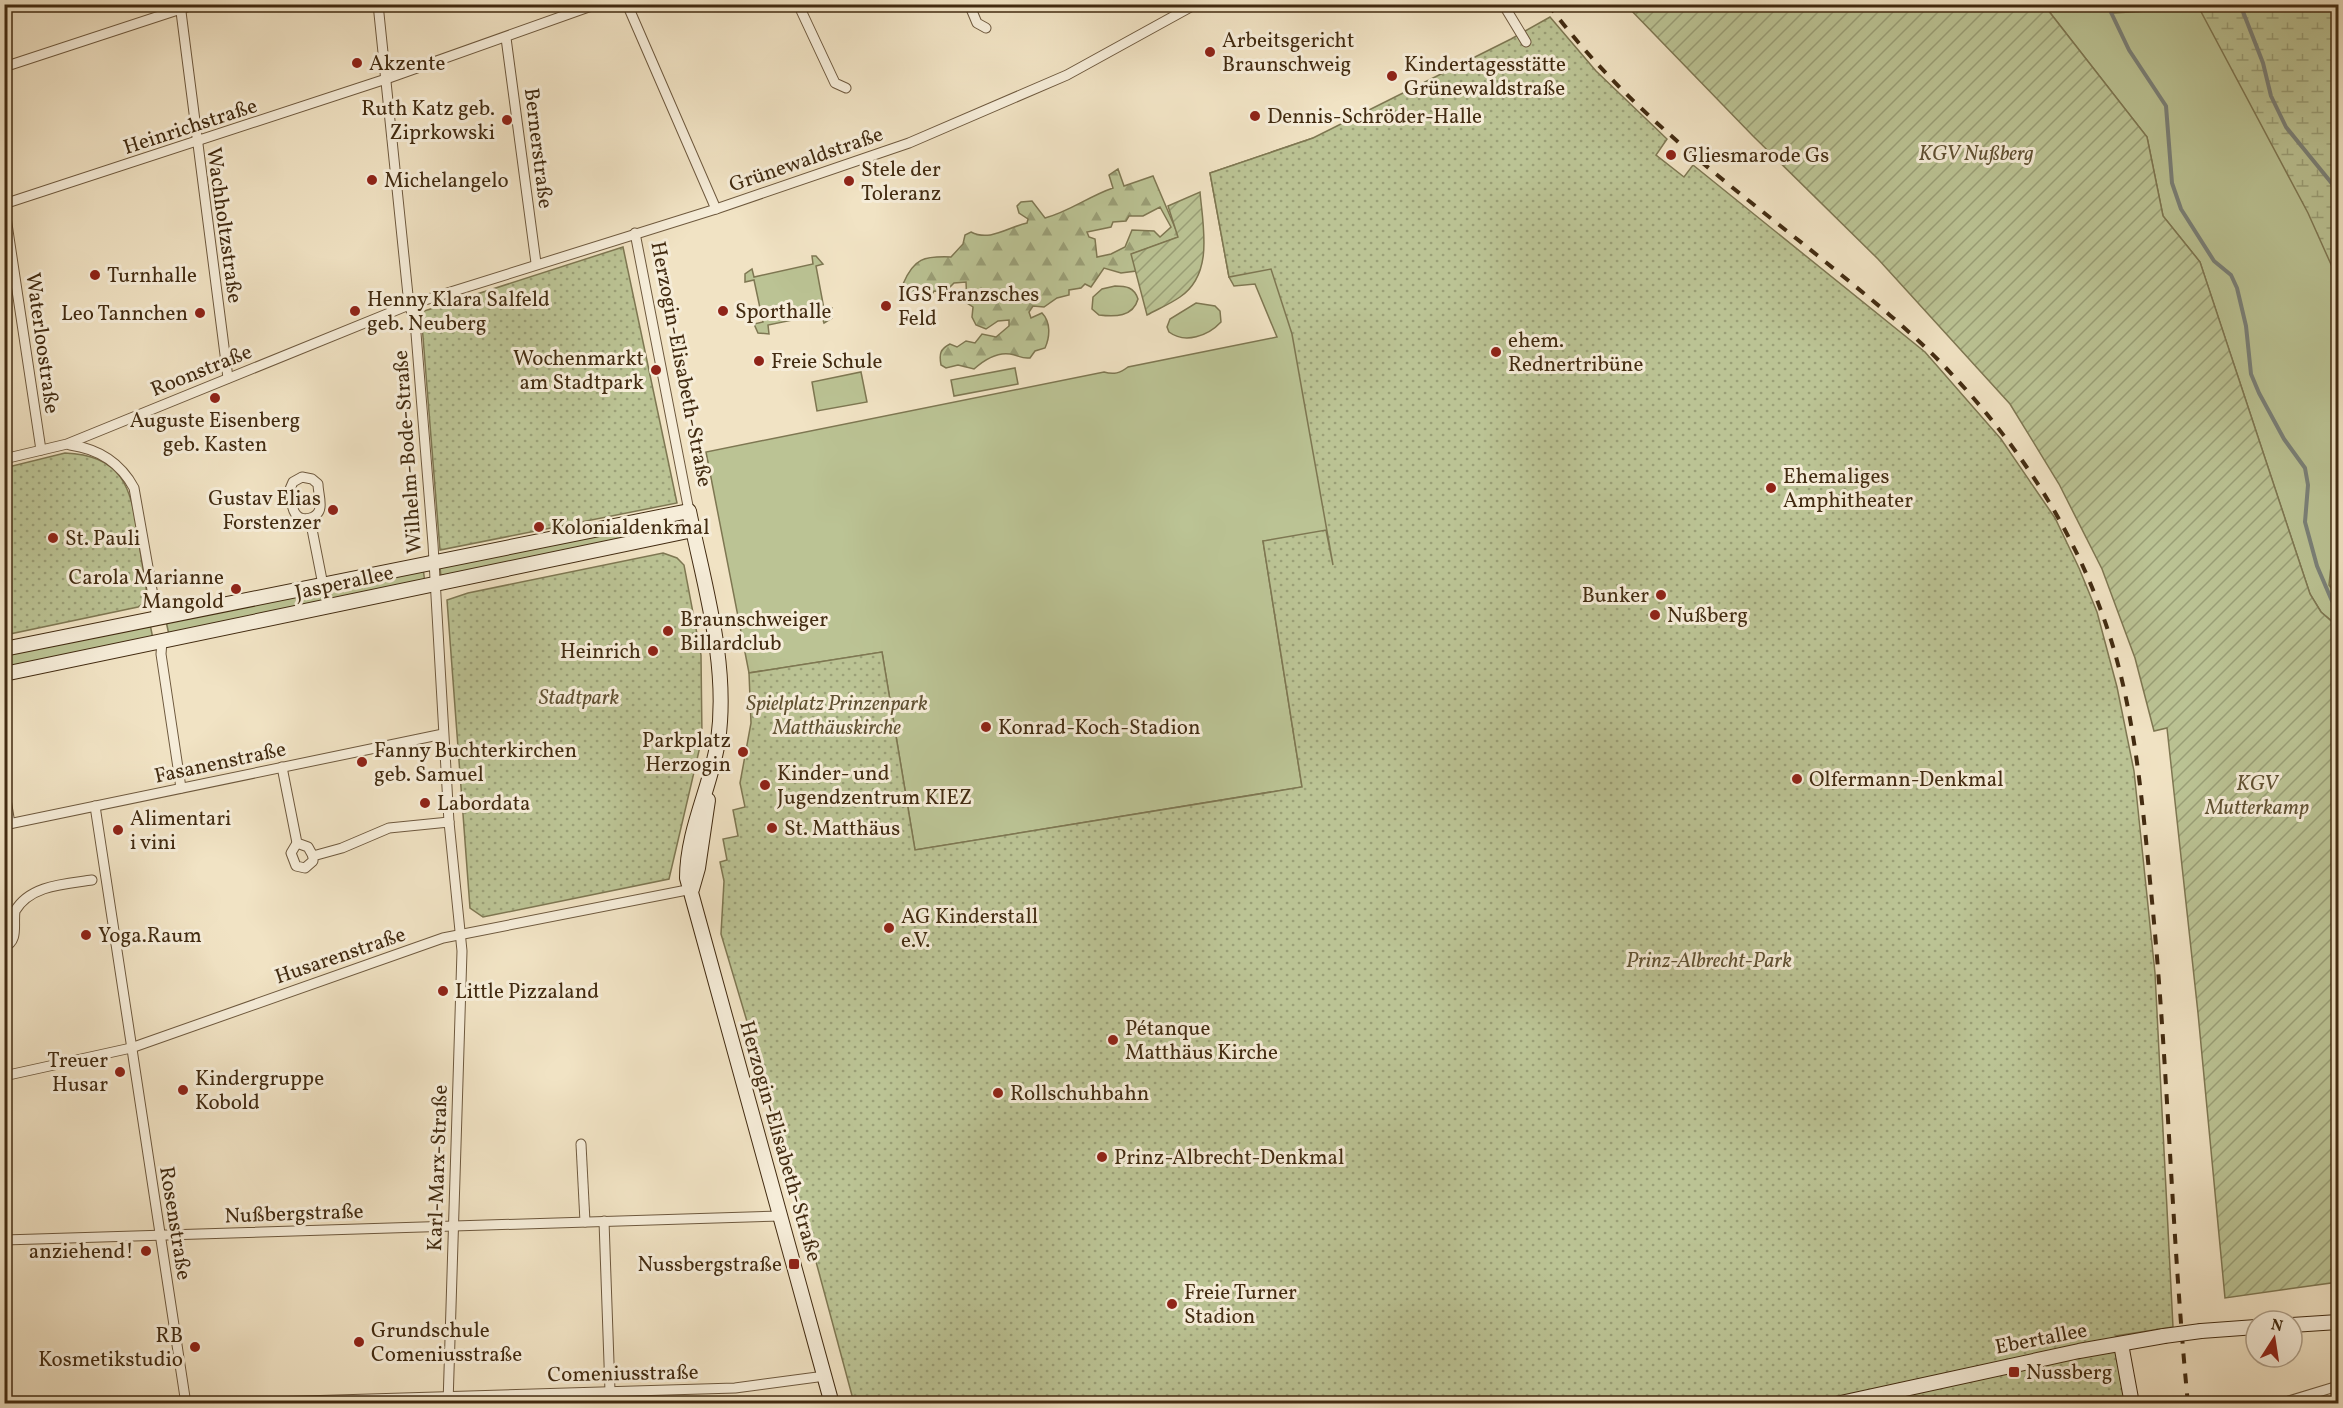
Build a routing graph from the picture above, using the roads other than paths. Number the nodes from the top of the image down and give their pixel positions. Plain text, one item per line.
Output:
1 (196, 4) edge
2 (378, 4) edge
3 (597, 4) edge
4 (627, 4) edge
5 (798, 4) edge
6 (969, 4) edge
7 (1196, 4) edge
8 (1503, 4) edge
9 (180, 7) edge
10 (986, 28) dead end
11 (506, 38) junction
12 (1526, 42) dead end
13 (4, 67) edge
14 (386, 80) junction
15 (846, 88) dead end
16 (196, 143) junction
17 (4, 204) edge
18 (716, 209) junction
19 (635, 233) junction
20 (536, 263) junction
21 (409, 305) junction
22 (228, 378) junction
23 (68, 444) junction
24 (41, 450) junction
25 (5, 459) edge
26 (688, 511) junction
27 (310, 519) junction
28 (693, 531) junction
29 (434, 562) junction
30 (323, 585) junction
31 (434, 585) junction
32 (157, 618) junction
33 (162, 641) junction
34 (4, 649) edge
35 (4, 674) edge
36 (443, 734) junction
37 (282, 767) junction
38 (4, 787) edge
39 (181, 788) junction
40 (95, 806) junction
41 (449, 822) junction
42 (7, 825) edge
43 (297, 843) junction
44 (313, 856) junction
45 (92, 880) dead end
46 (692, 889) junction
47 (9, 928) edge
48 (460, 934) junction
49 (4, 947) edge
50 (131, 1048) junction
51 (4, 1076) edge
52 (581, 1144) dead end
53 (781, 1216) junction
54 (604, 1221) junction
55 (585, 1222) junction
56 (453, 1226) junction
57 (160, 1235) junction
58 (4, 1240) edge
59 (2338, 1322) edge
60 (2304, 1324) edge
61 (2244, 1328) edge
62 (2121, 1344) junction
63 (825, 1376) junction
64 (2338, 1386) edge
65 (610, 1391) junction
66 (448, 1400) edge
67 (186, 1404) edge
68 (204, 1404) edge
69 (832, 1404) edge
70 (1836, 1404) edge
71 (2132, 1404) edge
72 (2279, 1404) edge

1 - 9 street
2 - 14 street, Wilhelm-Bode-Straße
3 - 11 street, Heinrichstraße
4 - 18 street
5 - 15 street
6 - 10 street
7 - 18 street, Grünewaldstraße
8 - 12 street
9 - 13 street
9 - 16 street, Wachholtzstraße
11 - 14 street, Heinrichstraße
11 - 20 street, Bernerstraße
14 - 16 street, Heinrichstraße
14 - 21 street, Wilhelm-Bode-Straße
16 - 17 street, Heinrichstraße
16 - 22 street, Wachholtzstraße
17 - 24 street, Waterloostraße
18 - 19 street, Grünewaldstraße
19 - 20 street, Grünewaldstraße
19 - 26 street, Herzogin-Elisabeth-Straße
20 - 21 street, Grünewaldstraße
21 - 22 street, Roonstraße
21 - 29 street, Wilhelm-Bode-Straße
22 - 23 street, Roonstraße
23 - 24 street, Roonstraße
23 - 32 street
24 - 25 street, Roonstraße
26 - 28 street, Herzogin-Elisabeth-Straße
26 - 29 street, Jasperallee
27 - 27 street
27 - 30 street
28 - 31 street, Jasperallee
28 - 46 street, Herzogin-Elisabeth-Straße
29 - 30 street, Jasperallee
29 - 31 street, Wilhelm-Bode-Straße
30 - 32 street, Jasperallee
31 - 33 street, Jasperallee
31 - 36 street, Wilhelm-Bode-Straße
32 - 33 street
32 - 34 street, Jasperallee
33 - 35 street, Jasperallee
33 - 39 street
36 - 37 street, Fasanenstraße
36 - 41 street, Wilhelm-Bode-Straße
37 - 39 street, Fasanenstraße
37 - 43 street
38 - 42 street
39 - 40 street, Fasanenstraße
40 - 42 street, Fasanenstraße
40 - 50 street, Rosenstraße
41 - 44 street
41 - 48 street, Wilhelm-Bode-Straße
43 - 44 street
43 - 44 street
45 - 47 street
46 - 48 street, Husarenstraße
46 - 53 street, Herzogin-Elisabeth-Straße
47 - 49 street
48 - 50 street, Husarenstraße
48 - 56 street, Karl-Marx-Straße
50 - 51 street, Husarenstraße
50 - 57 street, Rosenstraße
52 - 55 street
53 - 54 street, Nußbergstraße
53 - 63 street, Herzogin-Elisabeth-Straße
54 - 55 street, Nußbergstraße
54 - 65 street
55 - 56 street, Nußbergstraße
56 - 57 street, Nußbergstraße
56 - 66 street, Karl-Marx-Straße
57 - 58 street, Nußbergstraße
57 - 67 street, Rosenstraße
59 - 60 street
61 - 62 street, Ebertallee, bridge
62 - 70 street, Ebertallee
62 - 71 street
63 - 65 street, Comeniusstraße
63 - 69 street, Herzogin-Elisabeth-Straße
64 - 72 street
65 - 66 street, Comeniusstraße
66 - 68 street, Comeniusstraße

